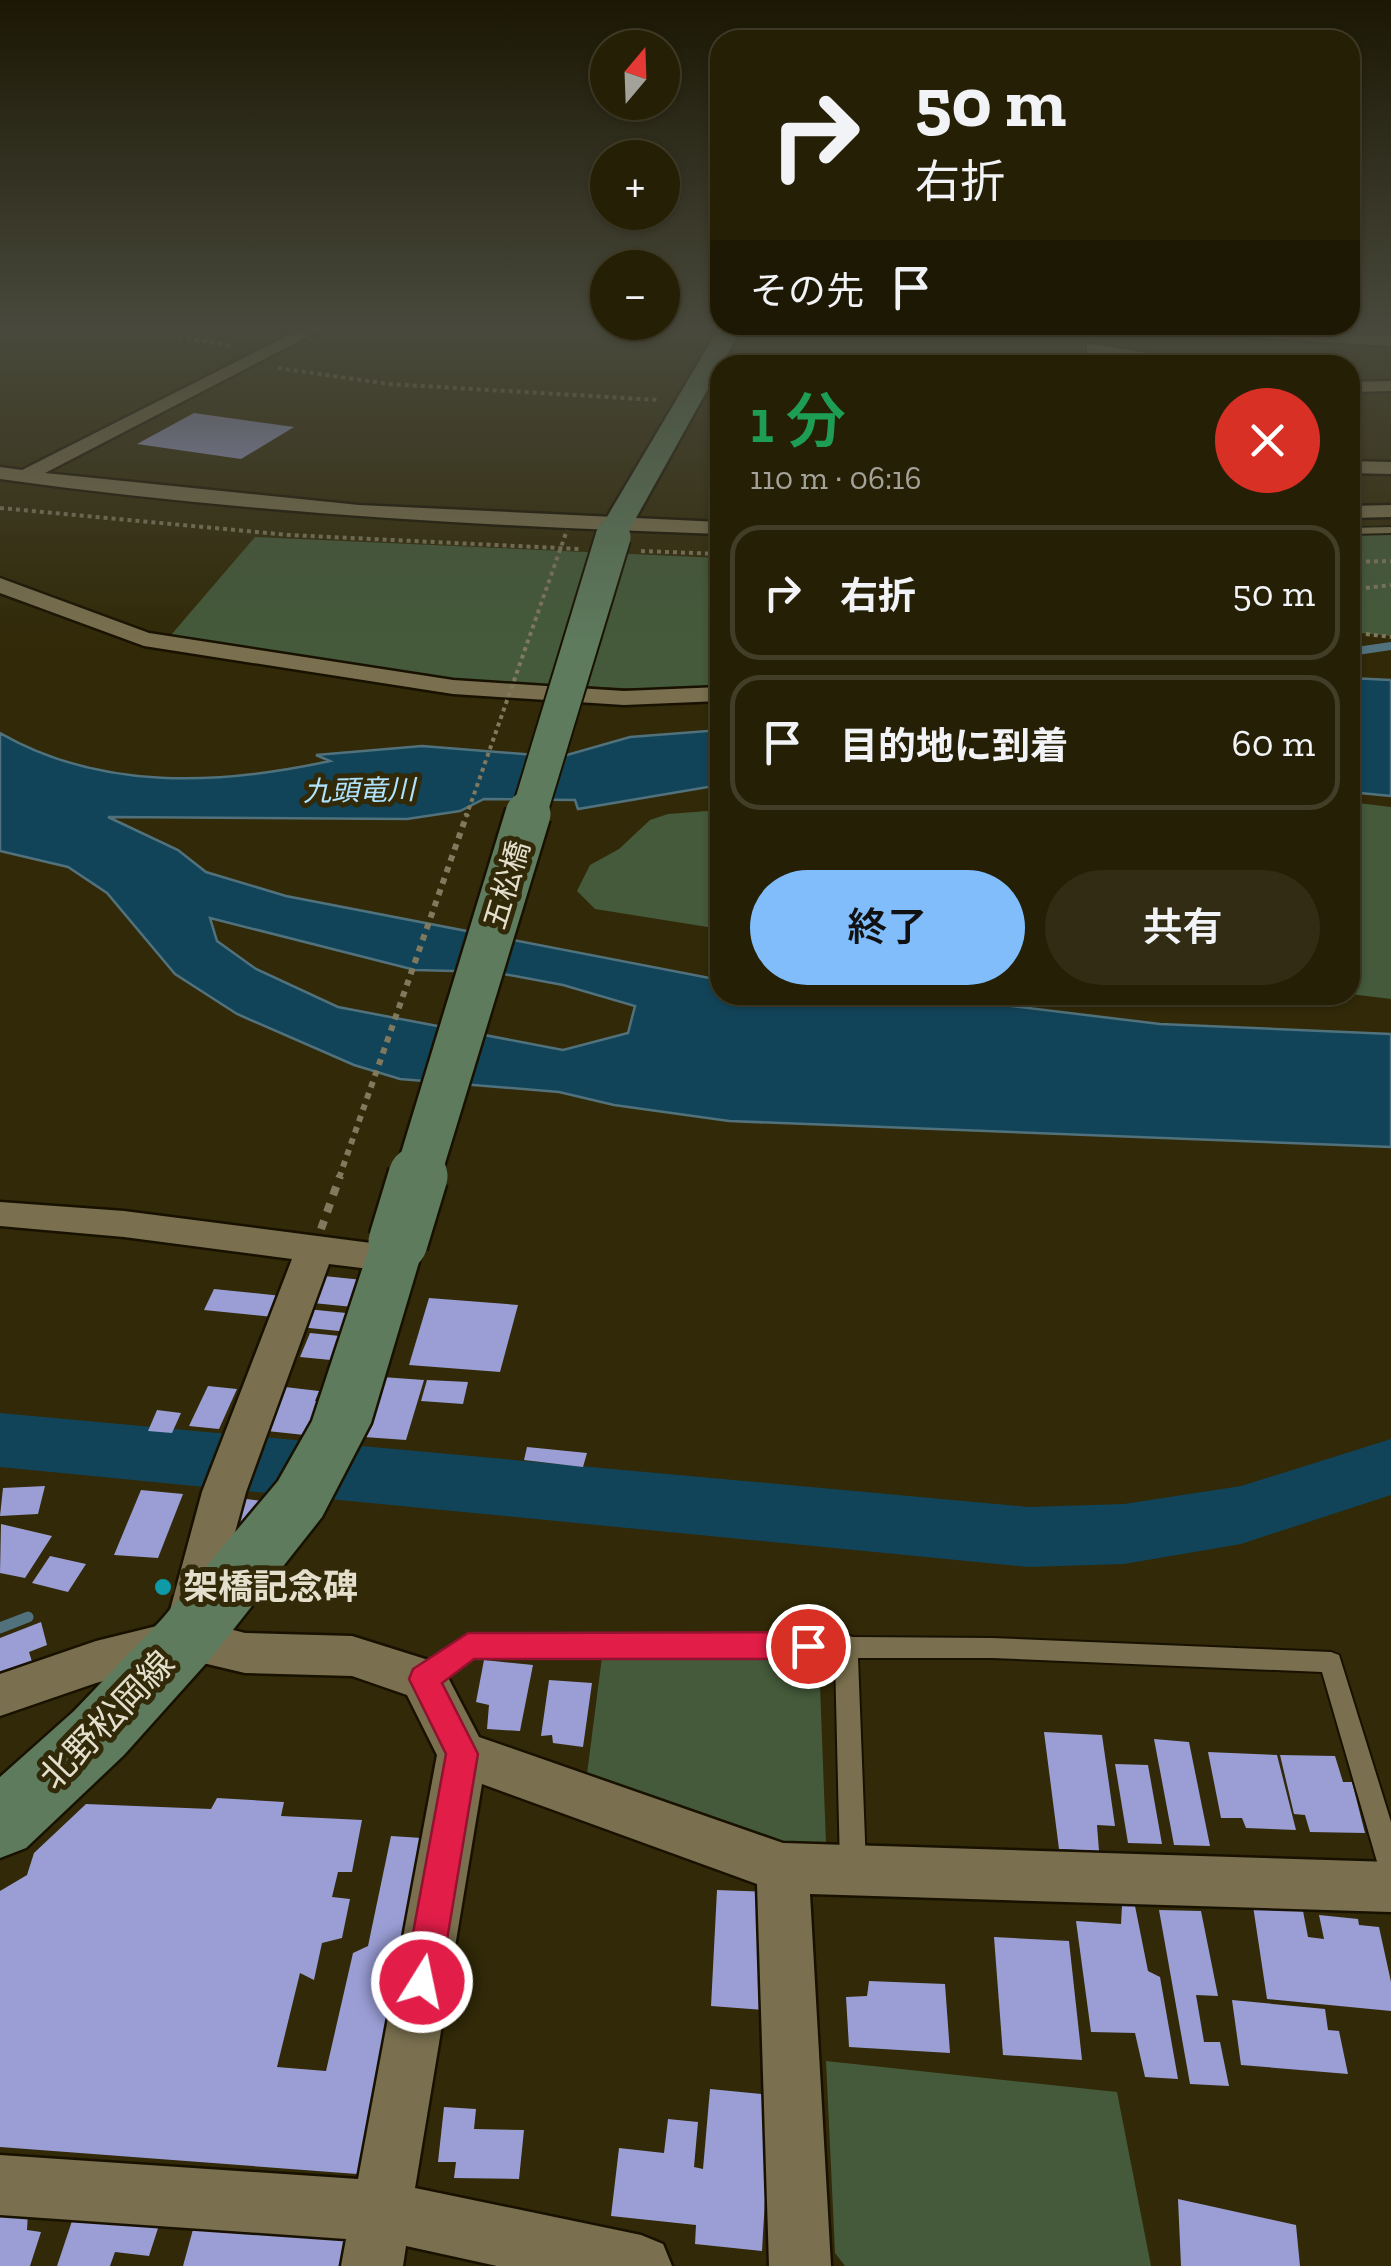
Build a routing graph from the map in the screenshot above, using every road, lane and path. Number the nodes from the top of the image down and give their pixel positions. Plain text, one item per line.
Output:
1 (109, 432) edge
2 (671, 432) edge
3 (1360, 467) edge
4 (1391, 468) edge
5 (0, 473) edge
6 (24, 476) junction
7 (0, 508) edge
8 (1391, 511) edge
9 (1360, 512) edge
10 (710, 529) edge
11 (568, 530) dead end
12 (1360, 530) edge
13 (1391, 530) edge
14 (625, 534) junction
15 (581, 549) dead end
16 (710, 552) edge
17 (1391, 561) edge
18 (1360, 562) edge
19 (1391, 584) edge
20 (0, 585) edge
21 (1360, 589) edge
22 (1360, 633) edge
23 (1391, 636) edge
24 (710, 694) edge
25 (0, 1214) edge
26 (318, 1239) junction
27 (396, 1250) junction
28 (186, 1639) junction
29 (846, 1646) junction
30 (424, 1679) junction
31 (0, 1695) edge
32 (462, 1754) junction
33 (0, 1824) edge
34 (1391, 1864) edge
35 (783, 1868) junction
36 (853, 1872) junction
37 (1391, 1887) edge
38 (0, 2185) edge
39 (377, 2238) edge
40 (641, 2266) edge
41 (800, 2266) edge

1 - 6 street
2 - 14 main road
3 - 4 street
5 - 6 street
6 - 14 street
7 - 15 path
8 - 9 street
10 - 14 street
11 - 26 path, bridge
12 - 13 lane
14 - 16 path
14 - 27 main road, 五松橋, bridge
17 - 18 path
19 - 21 path
20 - 24 street
22 - 23 path
25 - 26 street
26 - 27 street
26 - 28 street
27 - 28 main road, 北野松岡線
28 - 30 street
28 - 31 street
28 - 33 main road, 北野松岡線
29 - 30 lane
29 - 34 lane
29 - 36 lane
30 - 32 street
32 - 35 street
32 - 39 street
35 - 36 street
35 - 41 street
36 - 37 street
38 - 39 street
39 - 40 street

